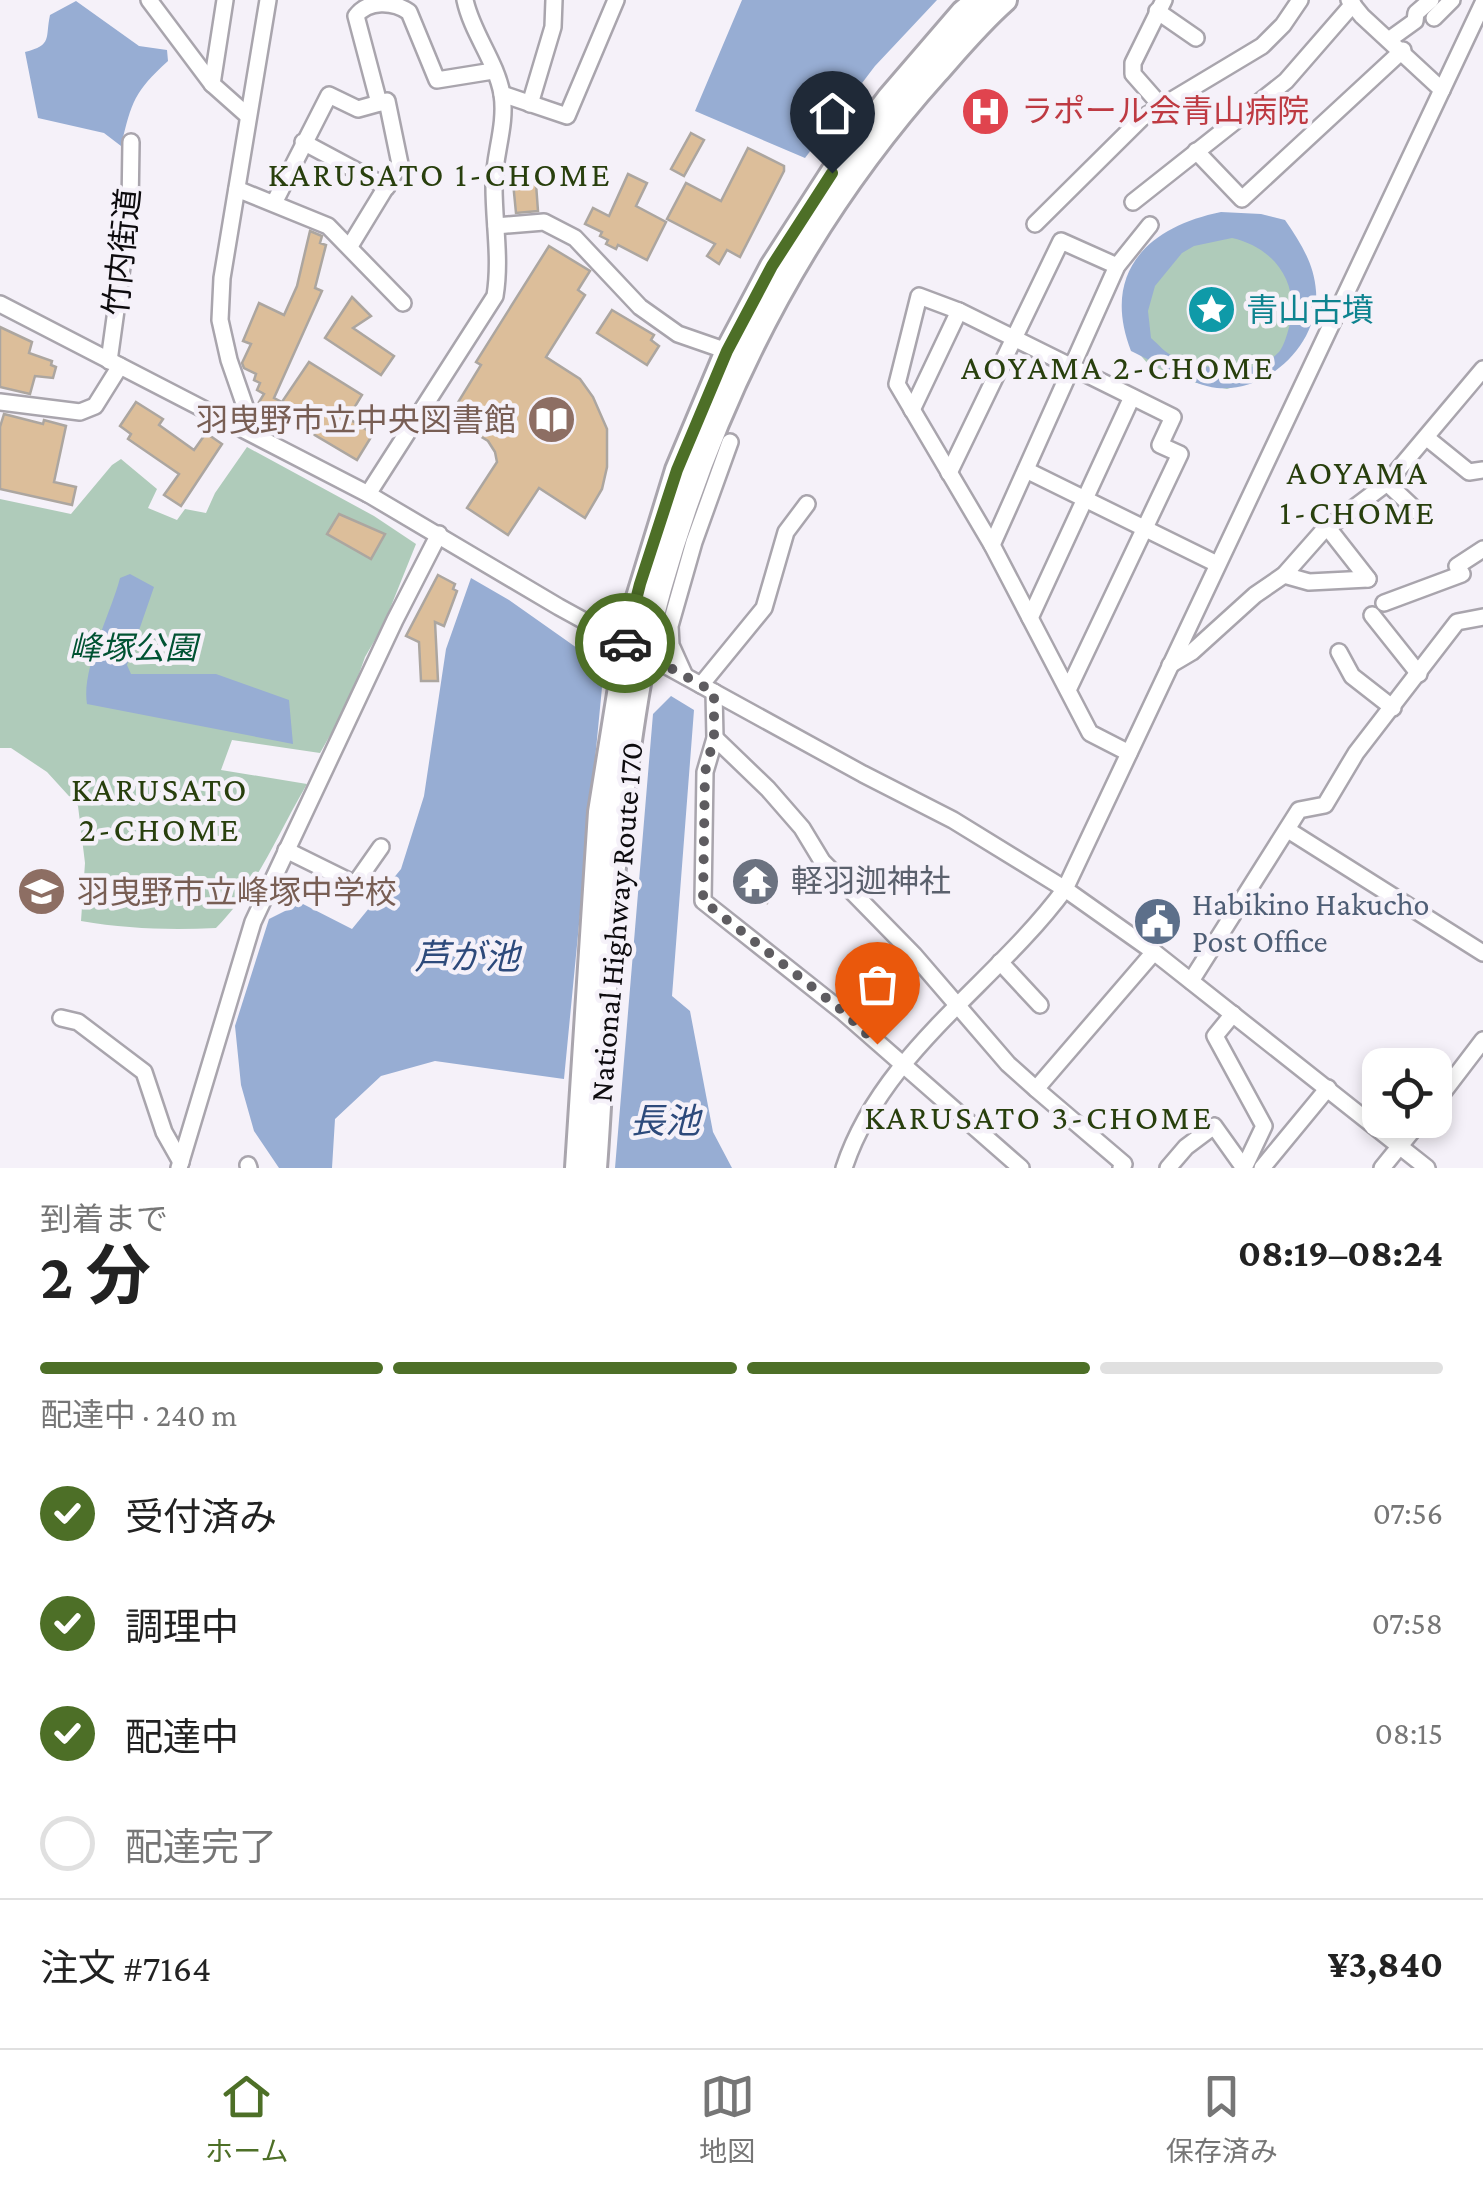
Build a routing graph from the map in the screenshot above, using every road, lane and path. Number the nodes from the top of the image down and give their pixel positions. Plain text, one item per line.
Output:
1 (225, 0) edge
2 (268, 0) edge
3 (465, 0) edge
4 (554, 0) edge
5 (616, 0) edge
6 (1004, 0) edge
7 (1024, 0) edge
8 (1300, 0) edge
9 (1432, 0) edge
10 (1452, 0) edge
11 (374, 1) edge
12 (1351, 2) edge
13 (1483, 3) edge
14 (158, 4) edge
15 (970, 4) edge
16 (1161, 6) edge
17 (1434, 18) dead end
18 (1196, 38) dead end
19 (1396, 45) junction
20 (960, 47) junction
21 (493, 71) junction
22 (212, 84) junction
23 (1442, 90) junction
24 (502, 94) junction
25 (379, 102) junction
26 (530, 104) junction
27 (1162, 106) junction
28 (248, 116) junction
29 (132, 142) dead end
30 (303, 142) junction
31 (1196, 151) junction
32 (388, 187) junction
33 (237, 189) junction
34 (1132, 202) dead end
35 (274, 203) junction
36 (1035, 224) dead end
37 (1150, 225) dead end
38 (496, 226) junction
39 (350, 246) junction
40 (1117, 266) junction
41 (402, 303) dead end
42 (0, 304) edge
43 (959, 311) junction
44 (1015, 338) junction
45 (727, 351) junction
46 (114, 364) junction
47 (1070, 367) junction
48 (1483, 369) edge
49 (1132, 397) junction
50 (0, 402) edge
51 (912, 410) junction
52 (255, 435) junction
53 (1427, 438) junction
54 (730, 442) dead end
55 (1026, 470) junction
56 (1483, 470) edge
57 (949, 473) junction
58 (1387, 483) junction
59 (368, 494) junction
60 (1086, 499) junction
61 (807, 504) dead end
62 (1420, 515) dead end
63 (1145, 527) junction
64 (1328, 528) junction
65 (439, 534) junction
66 (992, 545) junction
67 (1483, 549) edge
68 (1217, 564) junction
69 (1284, 575) junction
70 (1483, 617) edge
71 (1030, 618) junction
72 (624, 643) junction
73 (1340, 652) dead end
74 (646, 655) junction
75 (1170, 665) junction
76 (1419, 674) junction
77 (684, 676) junction
78 (707, 688) junction
79 (1068, 690) junction
80 (1393, 708) junction
81 (714, 738) junction
82 (1129, 752) junction
83 (1288, 830) junction
84 (381, 847) dead end
85 (286, 850) junction
86 (1065, 889) junction
87 (1154, 952) junction
88 (1483, 953) edge
89 (1000, 962) junction
90 (1191, 981) junction
91 (1040, 1005) dead end
92 (957, 1006) junction
93 (1234, 1014) junction
94 (62, 1018) dead end
95 (1483, 1040) edge
96 (904, 1065) junction
97 (1452, 1081) edge
98 (1328, 1088) junction
99 (1036, 1089) junction
100 (1406, 1138) edge
101 (1400, 1146) junction
102 (1269, 1162) edge
103 (180, 1165) edge
104 (577, 1168) edge
105 (595, 1168) edge
106 (844, 1168) edge
107 (1021, 1168) edge
108 (1121, 1168) edge
109 (1168, 1168) edge
110 (1244, 1168) edge
111 (1290, 1168) edge
112 (1382, 1168) edge
113 (1427, 1168) edge

1 - 22 street
2 - 28 street
3 - 21 street
4 - 26 street
5 - 26 street
6 - 20 highway, National Highway Route 170
7 - 20 highway
8 - 27 street
9 - 19 street
10 - 17 street
11 - 21 street
11 - 25 street
12 - 19 street
12 - 31 street
13 - 23 street
14 - 22 street
15 - 45 highway, National Highway Route 170
16 - 18 street
16 - 27 street
19 - 23 street
19 - 31 street
20 - 74 highway, National Highway Route 170
21 - 24 street
22 - 28 street
23 - 68 street
24 - 26 street
24 - 38 street
25 - 30 street
25 - 32 street
27 - 36 street
28 - 33 street
29 - 46 street, 竹内街道
30 - 32 street
30 - 35 street
31 - 34 street
32 - 39 street
33 - 35 street
33 - 52 street
35 - 39 street
37 - 40 street
38 - 45 street
38 - 59 street
39 - 41 street
40 - 44 street
40 - 47 street
42 - 46 street
43 - 44 street
43 - 51 street
43 - 51 street
44 - 47 street
44 - 57 street
45 - 72 highway, National Highway Route 170
46 - 50 street
46 - 52 street
47 - 49 street
47 - 55 street
48 - 53 street
49 - 60 street
49 - 63 street
51 - 57 street
52 - 59 street
53 - 56 street
53 - 58 street
54 - 77 street
55 - 60 street
55 - 66 street
57 - 66 street
58 - 62 street
58 - 64 street
59 - 65 street
60 - 63 street
60 - 71 street
61 - 78 street
63 - 68 street
63 - 79 street
64 - 69 street
64 - 69 street
65 - 72 street
65 - 85 street
66 - 71 street
67 - 76 street
68 - 75 street
69 - 75 street
70 - 76 street
71 - 79 street
72 - 74 street
72 - 104 highway, National Highway Route 170
73 - 80 street
74 - 77 street
74 - 105 highway, National Highway Route 170
75 - 82 street
76 - 80 street
77 - 78 street
78 - 81 street
78 - 86 street
79 - 82 street
80 - 83 street
81 - 92 street
81 - 96 street
82 - 86 street
83 - 88 street
83 - 90 street
84 - 85 street
85 - 103 street
86 - 87 street
86 - 89 street
87 - 90 street
87 - 99 street
89 - 91 street
89 - 92 street
90 - 93 street
92 - 96 street
92 - 99 street
93 - 98 street
93 - 110 street
94 - 103 street
95 - 97 street
96 - 106 street
96 - 107 street
98 - 101 street
98 - 102 street
99 - 108 street
100 - 101 street
101 - 112 street
101 - 113 street
102 - 111 street
109 - 110 street

